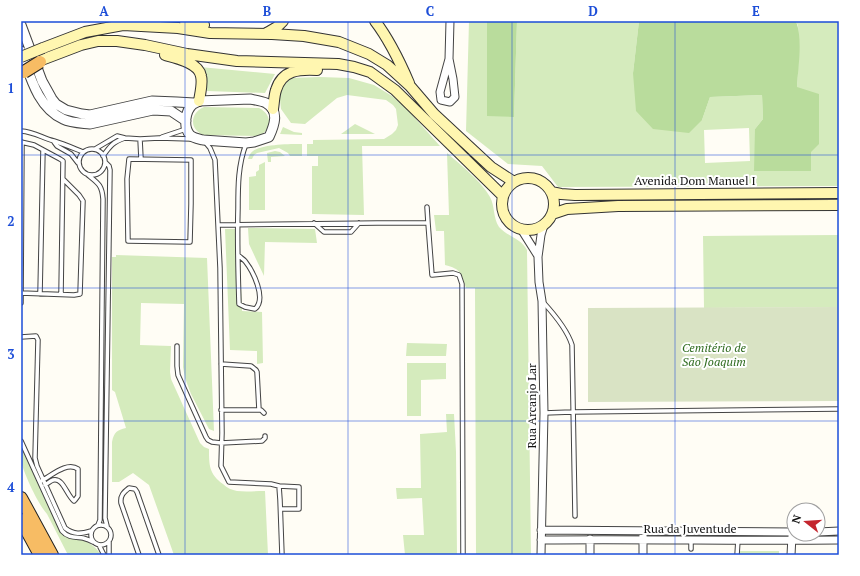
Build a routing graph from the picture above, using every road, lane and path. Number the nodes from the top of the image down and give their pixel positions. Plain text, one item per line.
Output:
1 (186, 21) edge
2 (283, 21) edge
3 (375, 21) edge
4 (450, 21) edge
5 (21, 25) edge
6 (239, 33) junction
7 (265, 34) junction
8 (145, 45) junction
9 (21, 51) edge
10 (21, 57) edge
11 (42, 57) junction
12 (449, 59) junction
13 (22, 71) edge
14 (370, 72) junction
15 (410, 86) junction
16 (196, 102) junction
17 (273, 109) junction
18 (186, 125) junction
19 (21, 131) edge
20 (125, 138) junction
21 (159, 138) junction
22 (140, 139) junction
23 (200, 140) junction
24 (53, 141) junction
25 (22, 142) edge
26 (246, 143) junction
27 (95, 149) junction
28 (44, 150) junction
29 (83, 152) junction
30 (103, 156) junction
31 (141, 159) junction
32 (105, 162) junction
33 (78, 163) junction
34 (88, 175) junction
35 (63, 179) junction
36 (514, 182) junction
37 (551, 192) junction
38 (839, 193) edge
39 (503, 196) junction
40 (839, 205) edge
41 (427, 207) dead end
42 (552, 214) junction
43 (545, 222) junction
44 (314, 223) junction
45 (359, 223) junction
46 (428, 223) junction
47 (218, 224) junction
48 (238, 224) junction
49 (522, 229) junction
50 (238, 255) junction
51 (538, 257) junction
52 (21, 293) edge
53 (40, 294) junction
54 (62, 294) junction
55 (542, 301) junction
56 (21, 303) edge
57 (21, 337) edge
58 (177, 346) dead end
59 (221, 364) junction
60 (839, 409) edge
61 (221, 410) junction
62 (259, 410) junction
63 (572, 412) junction
64 (264, 413) dead end
65 (544, 413) junction
66 (265, 436) dead end
67 (21, 441) edge
68 (221, 443) junction
69 (41, 481) junction
70 (44, 486) junction
71 (279, 486) junction
72 (21, 498) edge
73 (281, 509) junction
74 (575, 516) dead end
75 (21, 520) edge
76 (98, 525) junction
77 (106, 526) junction
78 (541, 530) junction
79 (643, 530) junction
80 (91, 531) junction
81 (839, 531) edge
82 (786, 532) edge
83 (826, 532) edge
84 (590, 539) junction
85 (643, 539) junction
86 (541, 540) junction
87 (691, 540) junction
88 (738, 540) junction
89 (786, 540) edge
90 (826, 540) edge
91 (839, 540) edge
92 (93, 542) junction
93 (109, 542) junction
94 (791, 542) edge
95 (99, 545) junction
96 (691, 549) dead end
97 (40, 555) edge
98 (52, 555) edge
99 (104, 555) edge
100 (109, 555) edge
101 (139, 555) edge
102 (159, 555) edge
103 (282, 555) edge
104 (463, 555) edge
105 (541, 555) edge
106 (590, 555) edge
107 (643, 555) edge
108 (737, 555) edge
109 (792, 555) edge

1 - 6 main road
2 - 7 main road
3 - 15 main road
4 - 12 street
5 - 16 street
6 - 7 main road
6 - 11 main road
7 - 15 main road
8 - 11 main road
8 - 14 main road
8 - 16 main road
9 - 18 street
10 - 11 main road, bridge
11 - 13 highway, bridge
12 - 12 street
14 - 17 main road
14 - 39 main road
15 - 36 main road
16 - 17 street
16 - 18 street
17 - 26 street
18 - 21 lane
18 - 23 street
19 - 24 lane
20 - 22 lane
20 - 27 lane
20 - 30 lane
21 - 22 lane
21 - 23 lane
22 - 31 lane
23 - 26 street
23 - 47 lane
24 - 29 lane
24 - 33 lane
25 - 28 lane
25 - 52 lane
26 - 48 lane
27 - 29 lane
27 - 30 lane
28 - 35 lane
28 - 53 lane
29 - 33 lane
30 - 32 lane
31 - 31 lane
32 - 34 lane
32 - 77 lane
33 - 34 lane
34 - 76 lane
35 - 54 lane
35 - 54 lane
36 - 37 main road
36 - 39 main road
37 - 38 main road, Avenida Dom Manuel I
37 - 42 main road
39 - 49 main road
40 - 42 main road, Avenida Dom Manuel I
41 - 46 lane
42 - 43 main road
43 - 49 main road
43 - 51 street, Rua Arcanjo Lar
44 - 45 lane
44 - 45 lane
44 - 48 lane
45 - 46 lane
46 - 104 lane
47 - 48 lane
47 - 59 lane
48 - 50 lane
49 - 51 street
50 - 50 lane
51 - 55 street, Rua Arcanjo Lar
52 - 53 lane
52 - 56 lane
53 - 54 lane
55 - 63 lane
55 - 65 street, Rua Arcanjo Lar
57 - 69 lane
58 - 68 lane
59 - 61 lane
59 - 62 lane
60 - 63 lane
61 - 62 lane
61 - 68 lane
62 - 64 lane
63 - 65 lane
63 - 74 lane
65 - 78 street, Rua Arcanjo Lar
66 - 68 lane
67 - 69 lane
68 - 71 lane
69 - 70 lane
69 - 70 lane
70 - 80 lane
70 - 92 lane
71 - 73 lane
71 - 73 lane
72 - 98 highway
73 - 103 lane
75 - 97 highway
76 - 77 lane
76 - 80 lane
77 - 93 lane
78 - 79 street, Rua da Juventude
78 - 86 street, Rua Arcanjo Lar
79 - 82 street, Rua da Juventude
79 - 85 street
80 - 92 lane
81 - 83 street
84 - 85 street, Rua da Juventude
84 - 86 street, Rua da Juventude
84 - 106 street
85 - 87 street, Rua da Juventude
85 - 107 street
86 - 105 street, Rua Arcanjo Lar
87 - 88 street, Rua da Juventude
87 - 96 lane
88 - 89 street, Rua da Juventude
88 - 108 lane
90 - 91 street, Rua da Juventude
92 - 95 lane
93 - 95 lane
93 - 100 lane
94 - 109 street
95 - 99 lane
101 - 102 lane

